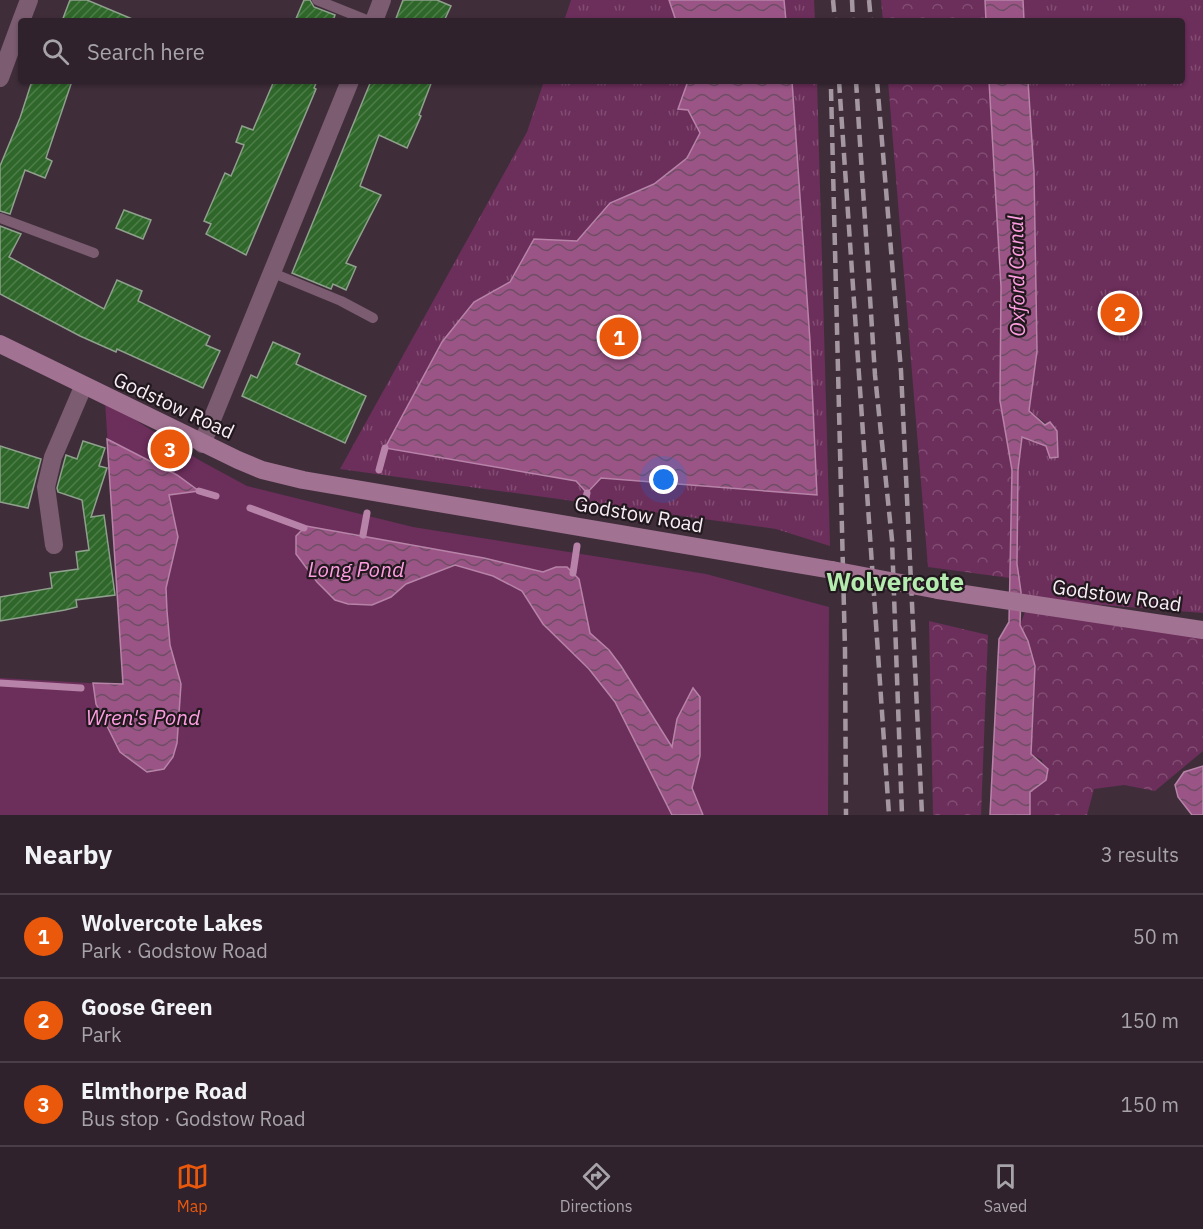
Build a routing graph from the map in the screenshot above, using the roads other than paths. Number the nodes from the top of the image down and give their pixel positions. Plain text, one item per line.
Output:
1 (29, 0) edge
2 (317, 0) edge
3 (382, 0) edge
4 (22, 18) edge
5 (362, 18) edge
6 (375, 18) edge
7 (18, 29) edge
8 (0, 78) edge
9 (349, 84) edge
10 (0, 218) edge
11 (94, 253) dead end
12 (273, 273) junction
13 (373, 318) dead end
14 (0, 344) edge
15 (83, 387) junction
16 (202, 444) junction
17 (54, 545) dead end
18 (1203, 630) edge

1 - 4 street
2 - 5 lane
3 - 6 street
7 - 8 street
9 - 12 street
10 - 11 lane
12 - 13 lane
12 - 16 street
14 - 15 street, Godstow Road
15 - 16 street, Godstow Road
15 - 17 street, Godstow Road
16 - 18 street, Godstow Road, bridge

